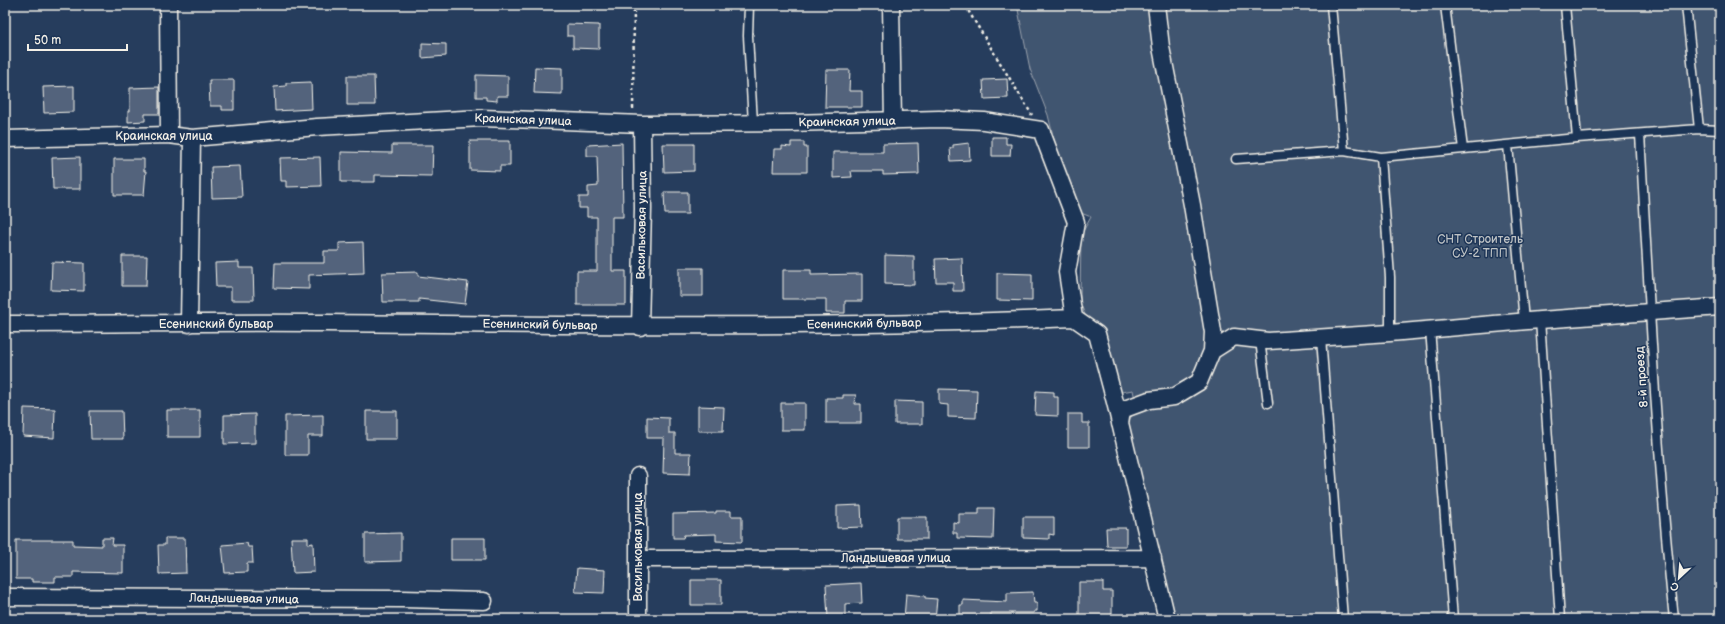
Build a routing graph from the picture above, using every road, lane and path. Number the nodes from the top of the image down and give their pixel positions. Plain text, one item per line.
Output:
1 (168, 5) edge
2 (634, 5) edge
3 (749, 5) edge
4 (891, 5) edge
5 (967, 5) edge
6 (1156, 5) edge
7 (1331, 5) edge
8 (1445, 5) edge
9 (1565, 5) edge
10 (1686, 5) edge
11 (893, 121) junction
12 (753, 123) junction
13 (637, 124) junction
14 (1699, 129) junction
15 (1041, 130) junction
16 (1720, 130) edge
17 (1640, 134) junction
18 (169, 135) junction
19 (192, 138) junction
20 (1577, 138) junction
21 (5, 139) edge
22 (1508, 145) junction
23 (1463, 149) junction
24 (1344, 151) junction
25 (1381, 157) junction
26 (1236, 159) dead end
27 (1720, 307) edge
28 (1649, 311) junction
29 (1074, 318) junction
30 (1540, 320) junction
31 (1524, 321) junction
32 (5, 324) edge
33 (189, 324) junction
34 (640, 326) junction
35 (1430, 329) junction
36 (1390, 333) junction
37 (1321, 338) junction
38 (1260, 340) junction
39 (1212, 350) junction
40 (1268, 403) dead end
41 (1120, 426) junction
42 (638, 476) dead end
43 (1153, 558) junction
44 (638, 559) junction
45 (5, 597) edge
46 (484, 601) dead end
47 (638, 619) edge
48 (1167, 619) edge
49 (1343, 619) edge
50 (1453, 619) edge
51 (1560, 619) edge
52 (1674, 619) edge

1 - 18 street
2 - 13 path
3 - 12 lane
4 - 11 street
5 - 15 path
6 - 39 street
7 - 24 lane
8 - 23 lane
9 - 20 lane
10 - 14 lane
11 - 12 street, Краинская улица
11 - 15 street, Краинская улица
12 - 13 street, Краинская улица
13 - 19 street, Краинская улица
13 - 34 street, Васильковая улица
14 - 16 lane
14 - 17 lane
15 - 29 street
17 - 20 lane
17 - 28 lane, 8-й проезд
18 - 19 street, Краинская улица
18 - 21 street, Краинская улица
19 - 33 street
20 - 22 lane
22 - 23 lane
22 - 31 lane
23 - 25 lane
24 - 25 lane
24 - 26 lane
25 - 36 lane
27 - 28 street
28 - 30 street
28 - 52 lane, 8-й проезд
29 - 34 street, Есенинский бульвар
29 - 41 street
30 - 31 street
30 - 51 lane
31 - 35 street
32 - 33 street, Есенинский бульвар
33 - 34 street, Есенинский бульвар
35 - 36 street
35 - 50 lane
36 - 37 street
37 - 38 street
37 - 49 lane
38 - 39 street
38 - 40 lane
39 - 41 street
41 - 43 street
42 - 44 street, Васильковая улица
43 - 44 street, Ландышевая улица
43 - 48 street
44 - 47 street, Васильковая улица
45 - 46 street, Ландышевая улица

